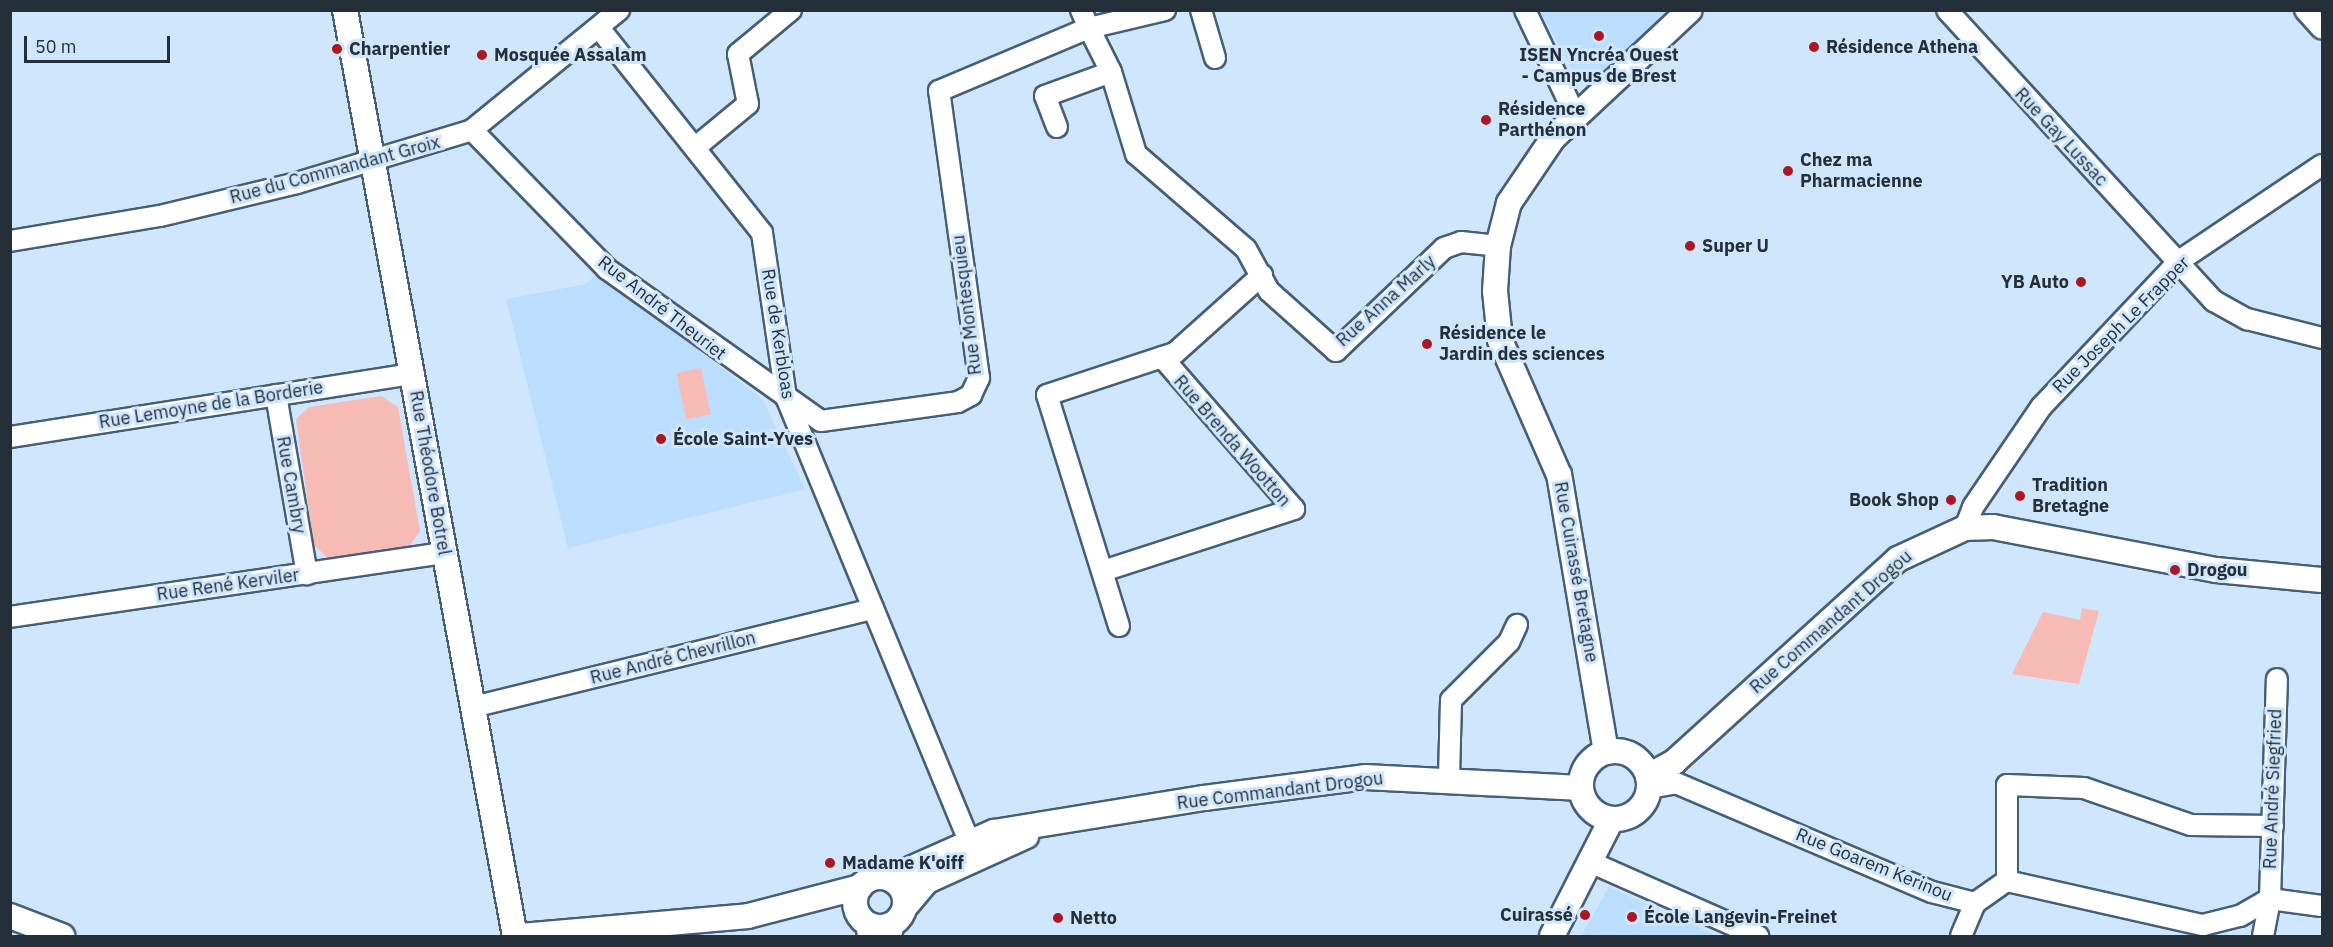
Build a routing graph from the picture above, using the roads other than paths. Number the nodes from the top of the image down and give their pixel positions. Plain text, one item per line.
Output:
1 (345, 10) edge
2 (619, 10) edge
3 (791, 10) edge
4 (1166, 10) edge
5 (1201, 10) edge
6 (1525, 10) edge
7 (1690, 10) edge
8 (1947, 10) edge
9 (2305, 10) edge
10 (1085, 19) edge
11 (599, 28) junction
12 (2322, 29) edge
13 (1215, 58) dead end
14 (1111, 72) junction
15 (1575, 115) junction
16 (1057, 127) dead end
17 (472, 130) junction
18 (697, 146) junction
19 (375, 162) junction
20 (2322, 165) edge
21 (10, 241) edge
22 (1498, 246) junction
23 (2179, 261) junction
24 (1262, 275) junction
25 (2322, 338) edge
26 (1162, 357) junction
27 (412, 374) junction
28 (276, 395) junction
29 (786, 397) junction
30 (10, 437) edge
31 (1965, 528) junction
32 (445, 553) junction
33 (1103, 571) junction
34 (307, 574) junction
35 (2322, 580) edge
36 (873, 609) junction
37 (10, 618) edge
38 (1119, 626) dead end
39 (1517, 626) dead end
40 (2277, 679) dead end
41 (473, 707) junction
42 (1606, 752) junction
43 (1449, 777) junction
44 (1649, 782) junction
45 (1581, 788) junction
46 (1611, 820) junction
47 (1053, 823) junction
48 (2273, 826) junction
49 (969, 842) junction
50 (1590, 862) junction
51 (890, 878) junction
52 (2007, 880) junction
53 (2270, 898) junction
54 (1975, 903) junction
55 (2322, 906) edge
56 (862, 914) edge
57 (10, 916) edge
58 (897, 922) edge
59 (62, 936) edge
60 (515, 936) edge
61 (522, 936) edge
62 (1552, 936) edge
63 (1758, 936) edge
64 (1961, 936) edge
65 (2263, 936) edge

1 - 19 street, Rue Théodore Botrel
2 - 11 street, Rue du Commandant Groix
3 - 18 street
4 - 10 street
5 - 13 street
6 - 15 street
7 - 15 street, Rue Cuirassé Bretagne
8 - 23 street, Rue Gay Lussac
9 - 12 street
10 - 14 street
10 - 29 street, Rue Montesquieu
11 - 17 street, Rue du Commandant Groix
11 - 18 street, Rue de Kerbloas
14 - 16 street
14 - 24 street, Rue Anna Marly
15 - 22 street, Rue Cuirassé Bretagne
17 - 19 street, Rue du Commandant Groix
17 - 29 street, Rue André Theuriet
18 - 29 street, Rue de Kerbloas
19 - 21 street, Rue du Commandant Groix
19 - 27 street, Rue Théodore Botrel
20 - 23 street, Rue Joseph Le Frapper
22 - 24 street, Rue Anna Marly
22 - 42 street, Rue Cuirassé Bretagne
23 - 25 street, Rue Gay Lussac
23 - 31 street, Rue Joseph Le Frapper
24 - 26 street, Rue Brenda Wootton
26 - 33 street, Rue Brenda Wootton
26 - 33 street, Rue Brenda Wootton
27 - 28 street, Rue Lemoyne de la Borderie
27 - 32 street, Rue Théodore Botrel
28 - 30 street, Rue Lemoyne de la Borderie
28 - 34 street, Rue Cambry
29 - 36 street, Rue de Kerbloas
31 - 35 street, Rue Commandant Drogou
31 - 44 street, Rue Commandant Drogou
32 - 34 street, Rue René Kerviler
32 - 41 street, Rue Théodore Botrel
33 - 38 street, Rue Brenda Wootton
34 - 37 street, Rue René Kerviler
36 - 41 street, Rue André Chevrillon
36 - 49 street, Rue de Kerbloas
39 - 43 street
40 - 48 street, Rue André Siegfried
41 - 60 street, Rue Théodore Botrel
42 - 44 street
42 - 45 street
43 - 45 street, Rue Commandant Drogou
43 - 47 street, Rue Commandant Drogou
44 - 46 street
44 - 54 street, Rue Goarem Kerinou
45 - 46 street
46 - 50 street
47 - 49 street, Rue Commandant Drogou
47 - 58 street, Rue Commandant Drogou
48 - 52 street
48 - 53 street, Rue André Siegfried
49 - 51 street, Rue Commandant Drogou
50 - 62 street
50 - 63 street
51 - 56 street
51 - 58 street
52 - 53 street
52 - 54 street, Rue Goarem Kerinou
53 - 55 street
53 - 65 street, Rue André Siegfried
54 - 64 street
56 - 58 street
56 - 61 street
57 - 59 street

